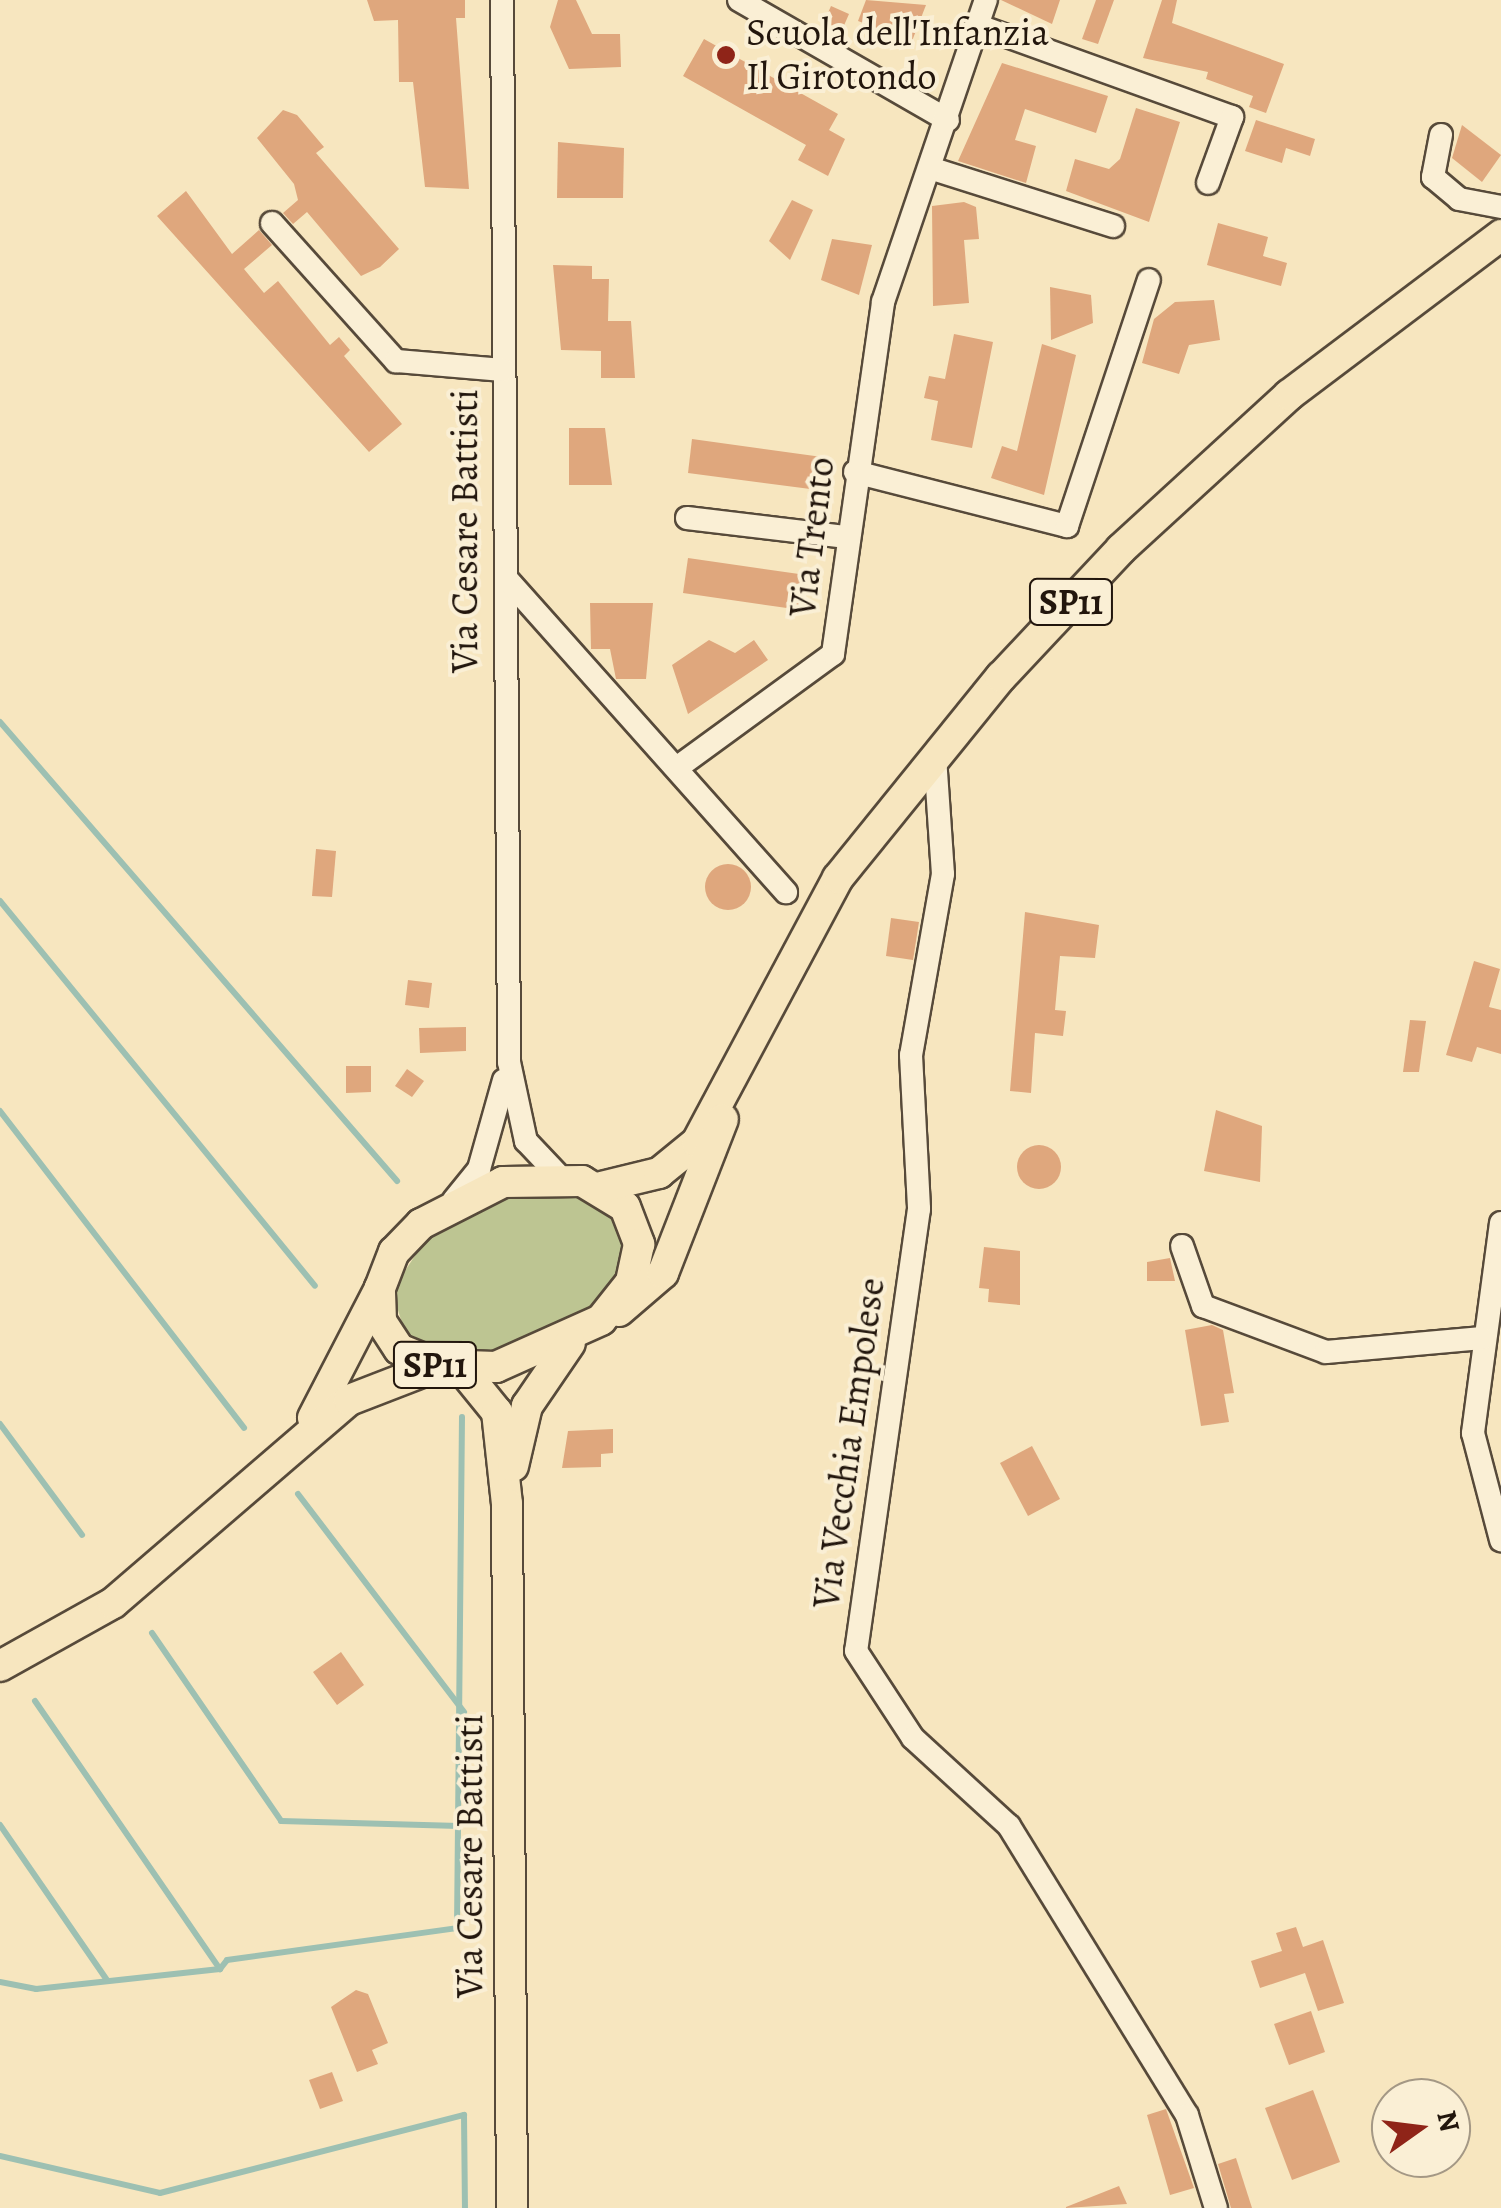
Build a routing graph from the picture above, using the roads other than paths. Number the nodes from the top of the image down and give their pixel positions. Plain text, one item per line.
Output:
1 (502, 0) edge
2 (740, 0) edge
3 (986, 0) edge
4 (979, 26) junction
5 (948, 120) junction
6 (1440, 135) dead end
7 (930, 168) junction
8 (1208, 183) dead end
9 (1501, 207) edge
10 (272, 222) dead end
11 (1113, 226) dead end
12 (1501, 235) edge
13 (1149, 280) dead end
14 (504, 370) junction
15 (855, 472) junction
16 (688, 518) dead end
17 (847, 537) junction
18 (506, 578) junction
19 (935, 756) junction
20 (678, 767) junction
21 (786, 892) dead end
22 (742, 1059) junction
23 (508, 1062) junction
24 (560, 1178) junction
25 (601, 1187) junction
26 (441, 1210) junction
27 (1501, 1223) edge
28 (1182, 1246) dead end
29 (380, 1288) junction
30 (585, 1332) junction
31 (1482, 1338) junction
32 (450, 1367) junction
33 (302, 1438) junction
34 (507, 1504) junction
35 (1501, 1540) edge
36 (0, 1666) edge
37 (512, 2208) edge
38 (1216, 2208) edge

1 - 14 street, Via Cesare Battisti
2 - 5 street
3 - 4 street, Via Trento
4 - 5 street, Via Trento
4 - 8 street
5 - 7 street, Via Trento
6 - 9 street
7 - 11 street
7 - 15 street, Via Trento
10 - 14 street
12 - 19 main road, SP11
13 - 15 street
14 - 18 street, Via Cesare Battisti
15 - 17 street, Via Trento
16 - 17 street
17 - 20 street, Via Trento
18 - 20 street
18 - 23 street, Via Cesare Battisti
19 - 22 main road, SP11
19 - 38 street, Via Vecchia Empolese
20 - 21 street
22 - 25 main road, SP11
22 - 30 main road, SP11
23 - 24 street, Via Cesare Battisti
23 - 26 street, Via Cesare Battisti
24 - 25 main road, Via Cesare Battisti / SP11
24 - 26 main road, Via Cesare Battisti / SP11
25 - 30 main road, Via Cesare Battisti / SP11
26 - 29 main road, Via Cesare Battisti / SP11
27 - 31 street
28 - 31 street
29 - 32 main road, Via Cesare Battisti / SP11
29 - 33 main road
30 - 32 main road, Via Cesare Battisti / SP11
30 - 34 main road, Via Cesare Battisti / SP11
31 - 35 street
32 - 33 main road
32 - 34 main road, Via Cesare Battisti / SP11
33 - 36 main road
34 - 37 main road, Via Cesare Battisti / SP11

